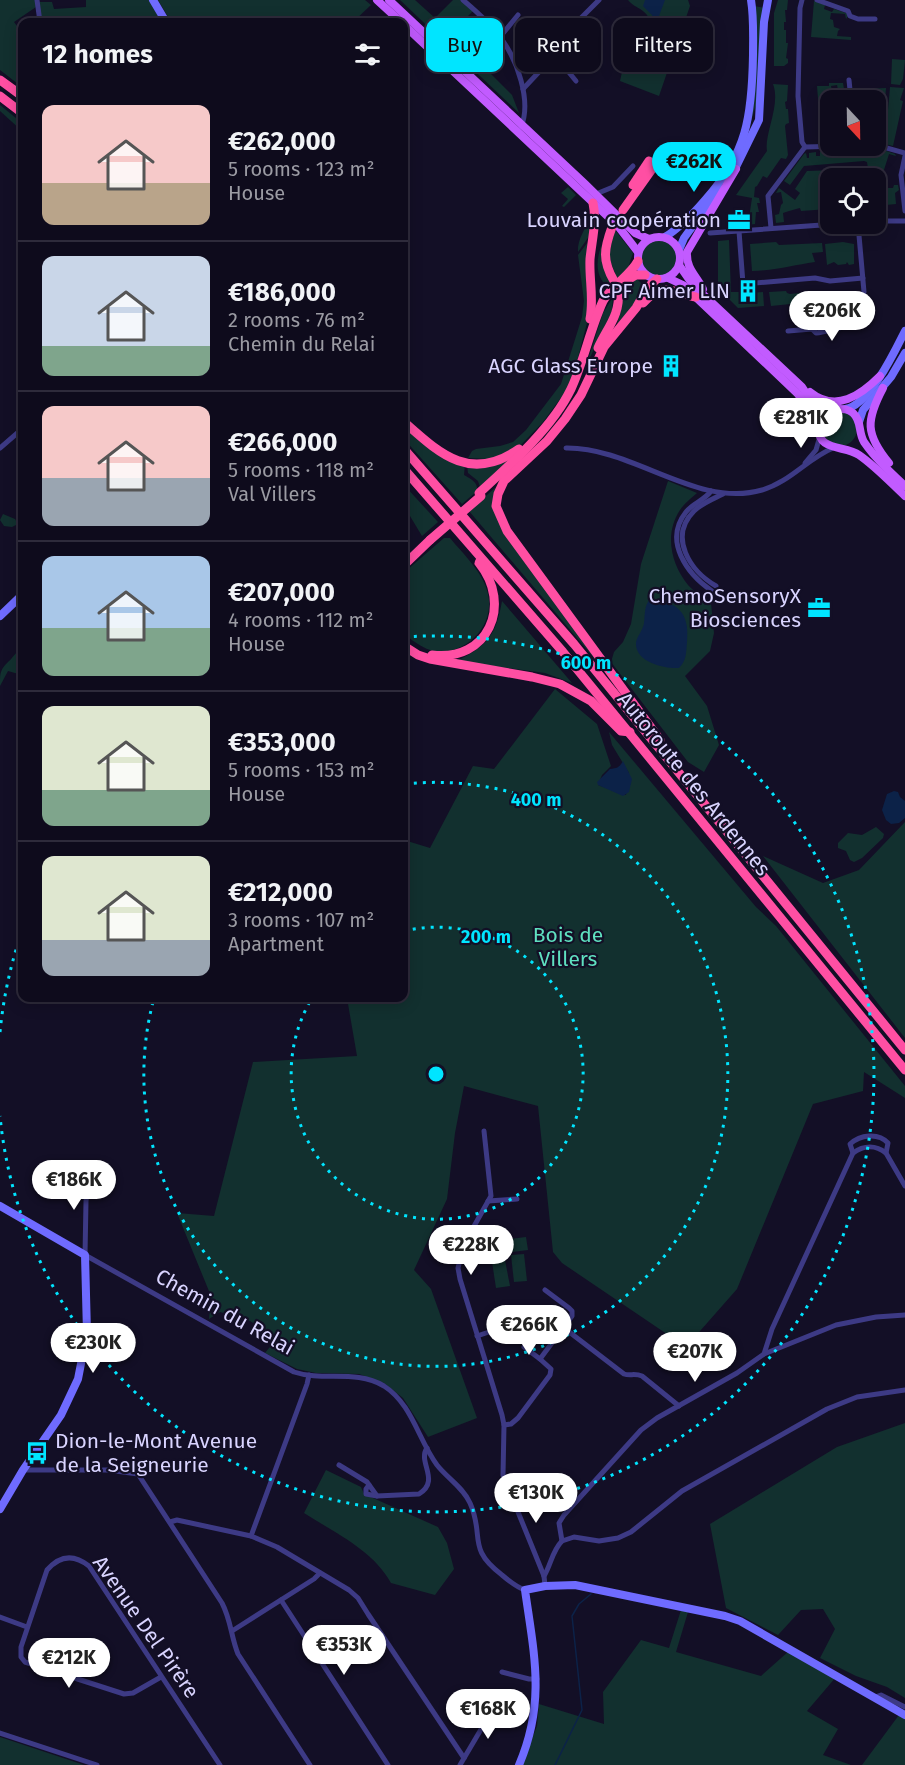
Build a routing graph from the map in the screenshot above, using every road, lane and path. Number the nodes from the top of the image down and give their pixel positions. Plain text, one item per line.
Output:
1 (37, 0) edge
2 (153, 0) edge
3 (377, 0) edge
4 (388, 0) edge
5 (463, 0) edge
6 (599, 0) edge
7 (751, 0) edge
8 (768, 0) edge
9 (802, 0) edge
10 (817, 0) edge
11 (518, 15) dead end
12 (39, 18) edge
13 (164, 18) edge
14 (396, 18) edge
15 (407, 18) edge
16 (481, 18) edge
17 (581, 18) edge
18 (408, 19) edge
19 (875, 20) dead end
20 (408, 29) edge
21 (503, 33) edge
22 (503, 42) edge
23 (539, 72) edge
24 (569, 72) edge
25 (0, 80) edge
26 (849, 80) dead end
27 (576, 81) dead end
28 (523, 89) junction
29 (850, 90) edge
30 (18, 93) edge
31 (0, 96) edge
32 (18, 109) edge
33 (521, 126) junction
34 (805, 147) junction
35 (820, 147) edge
36 (886, 148) edge
37 (905, 154) edge
38 (652, 163) dead end
39 (633, 166) dead end
40 (736, 169) junction
41 (594, 198) junction
42 (622, 209) dead end
43 (905, 211) edge
44 (886, 221) edge
45 (905, 221) edge
46 (820, 225) edge
47 (771, 228) junction
48 (739, 231) junction
49 (710, 233) dead end
50 (859, 234) edge
51 (665, 237) junction
52 (649, 239) junction
53 (679, 250) junction
54 (638, 256) junction
55 (590, 260) junction
56 (679, 265) junction
57 (645, 274) junction
58 (668, 278) junction
59 (863, 278) junction
60 (657, 279) junction
61 (614, 281) dead end
62 (618, 291) dead end
63 (700, 297) junction
64 (636, 308) junction
65 (905, 331) edge
66 (788, 332) dead end
67 (599, 347) junction
68 (905, 353) edge
69 (583, 354) junction
70 (880, 376) junction
71 (802, 387) junction
72 (883, 388) junction
73 (581, 395) junction
74 (845, 408) junction
75 (833, 409) junction
76 (560, 416) junction
77 (549, 421) junction
78 (820, 422) junction
79 (859, 422) junction
80 (408, 425) edge
81 (18, 432) edge
82 (860, 433) junction
83 (820, 436) junction
84 (0, 448) edge
85 (566, 448) dead end
86 (833, 448) junction
87 (845, 448) junction
88 (408, 454) edge
89 (804, 466) junction
90 (408, 474) edge
91 (905, 481) edge
92 (905, 486) edge
93 (711, 491) junction
94 (724, 493) junction
95 (480, 494) junction
96 (905, 495) edge
97 (429, 539) junction
98 (408, 556) edge
99 (482, 557) junction
100 (408, 562) edge
101 (18, 599) edge
102 (0, 616) edge
103 (408, 641) edge
104 (408, 649) edge
105 (630, 732) junction
106 (656, 745) junction
107 (905, 1050) edge
108 (905, 1070) edge
109 (484, 1131) dead end
110 (854, 1153) junction
111 (886, 1153) junction
112 (90, 1169) dead end
113 (905, 1186) edge
114 (518, 1199) dead end
115 (488, 1201) junction
116 (0, 1206) edge
117 (85, 1255) junction
118 (545, 1290) dead end
119 (905, 1315) edge
120 (564, 1328) junction
121 (504, 1329) dead end
122 (477, 1336) junction
123 (524, 1347) dead end
124 (764, 1354) junction
125 (540, 1359) junction
126 (309, 1375) junction
127 (905, 1390) edge
128 (679, 1406) junction
129 (504, 1425) junction
130 (427, 1448) junction
131 (339, 1465) dead end
132 (23, 1470) junction
133 (0, 1509) edge
134 (170, 1522) junction
135 (251, 1536) junction
136 (561, 1540) junction
137 (320, 1573) junction
138 (544, 1576) junction
139 (545, 1586) junction
140 (525, 1590) junction
141 (281, 1600) junction
142 (0, 1617) edge
143 (27, 1627) junction
144 (232, 1631) junction
145 (502, 1672) dead end
146 (161, 1677) junction
147 (537, 1679) junction
148 (875, 1697) junction
149 (905, 1707) edge
150 (493, 1709) dead end
151 (905, 1715) edge
152 (0, 1733) edge
153 (464, 1758) junction
154 (98, 1765) edge
155 (220, 1765) edge
156 (310, 1765) edge
157 (388, 1765) edge
158 (460, 1765) edge
159 (519, 1765) edge

1 - 12 street
2 - 13 street
3 - 14 main road
4 - 15 main road
5 - 16 street
6 - 17 street
7 - 51 street
8 - 40 street
9 - 34 street
10 - 19 street
11 - 21 street
18 - 33 main road
20 - 33 main road
22 - 28 street
23 - 28 street
24 - 27 street
25 - 30 highway
26 - 29 street
28 - 33 street
31 - 32 highway
33 - 41 main road
34 - 35 street
34 - 47 street
36 - 37 street
37 - 43 street
38 - 42 highway
39 - 41 street
40 - 53 street
40 - 63 main road
41 - 52 main road
41 - 54 main road
41 - 55 highway
44 - 45 street
46 - 47 street
47 - 48 street
48 - 49 street
48 - 59 street
50 - 59 street
51 - 52 main road
51 - 53 main road
52 - 54 main road
53 - 56 main road
54 - 57 main road
54 - 69 highway
55 - 61 highway
55 - 69 highway
56 - 58 main road
56 - 63 main road
57 - 60 main road
57 - 76 highway
58 - 60 main road
58 - 63 main road
59 - 66 street
60 - 64 highway
62 - 67 highway
63 - 64 highway
63 - 71 main road
63 - 78 main road
64 - 73 highway
65 - 70 street
67 - 73 highway
67 - 76 highway
68 - 72 street
69 - 77 highway
70 - 71 main road
70 - 74 street
71 - 75 main road
72 - 79 street
72 - 91 main road
73 - 106 highway
74 - 75 main road
74 - 79 main road
75 - 78 main road
76 - 95 highway
77 - 80 highway
77 - 95 highway
78 - 83 main road
79 - 82 main road
81 - 84 street
82 - 87 main road
82 - 92 main road
83 - 86 main road
83 - 89 street
85 - 93 street
86 - 87 main road
86 - 89 street
87 - 96 main road
88 - 106 highway, Autoroute des Ardennes
89 - 94 street
90 - 99 highway, Autoroute des Ardennes
93 - 94 street
93 - 94 street
95 - 97 highway, bridge
97 - 98 highway
97 - 100 highway
99 - 103 highway
99 - 105 highway, Autoroute des Ardennes
101 - 102 street
104 - 105 highway
105 - 108 highway, Autoroute des Ardennes
106 - 107 highway, Autoroute des Ardennes
109 - 115 street
110 - 111 street
110 - 111 street
110 - 124 street
111 - 113 street
112 - 117 street
114 - 115 street
115 - 122 street
116 - 117 street, Chemin du Relai
117 - 126 street, Chemin du Relai
117 - 132 street
118 - 120 street
119 - 124 street
120 - 125 street
120 - 128 street
121 - 122 street
122 - 129 street
123 - 125 street
124 - 128 street
125 - 129 street
126 - 130 street, Chemin du Relai
126 - 135 street
127 - 136 street
128 - 136 street
129 - 138 street
130 - 131 street, Chemin du Relai
130 - 140 street, Chemin du Relai
132 - 133 street
132 - 134 street
134 - 135 street
134 - 144 street
135 - 137 street
136 - 138 street
137 - 141 street
137 - 153 street
138 - 139 street
139 - 140 street
139 - 148 street
140 - 147 street
141 - 144 street
141 - 157 street
142 - 143 street
143 - 146 street, Avenue Del Pirère
143 - 146 street, Avenue Del Pirère
144 - 156 street
145 - 147 street
146 - 155 street, Avenue Del Pirère
147 - 159 street
148 - 149 street
148 - 151 street
150 - 153 street
152 - 154 street
153 - 158 street

